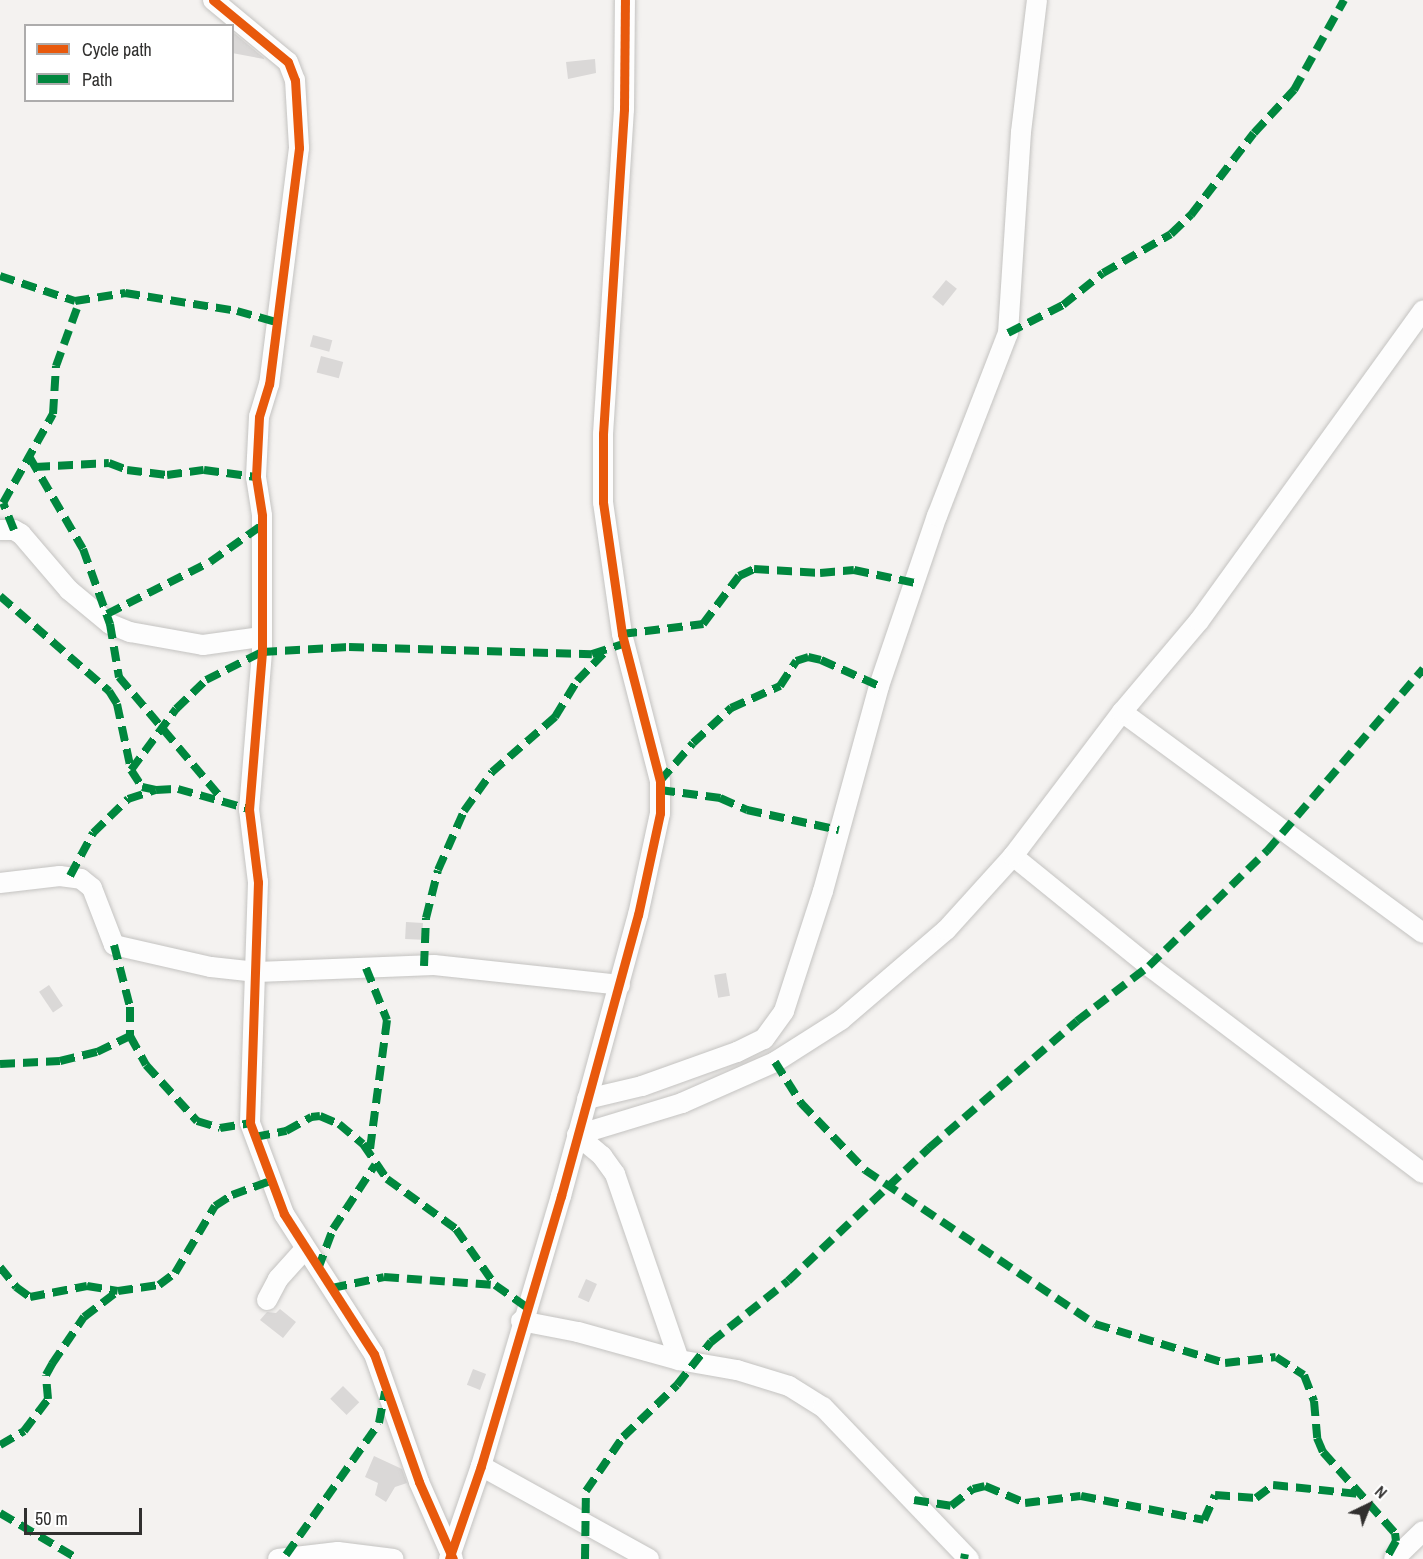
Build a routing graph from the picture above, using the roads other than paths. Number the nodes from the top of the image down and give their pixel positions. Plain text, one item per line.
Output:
1 (213, 0) edge
2 (625, 0) edge
3 (1037, 0) edge
4 (1423, 310) edge
5 (0, 530) edge
6 (261, 637) junction
7 (1122, 712) junction
8 (1013, 856) junction
9 (1, 880) edge
10 (1423, 933) edge
11 (257, 972) junction
12 (620, 985) junction
13 (587, 1099) junction
14 (577, 1135) junction
15 (1423, 1173) edge
16 (305, 1249) junction
17 (267, 1300) dead end
18 (522, 1321) junction
19 (679, 1360) junction
20 (482, 1466) junction
21 (1423, 1531) edge
22 (451, 1558) edge
23 (278, 1559) edge
24 (393, 1559) edge
25 (649, 1559) edge
26 (969, 1559) edge
27 (1394, 1559) edge

1 - 6 street
2 - 12 street
3 - 13 street
4 - 7 street
5 - 6 street
6 - 11 street
7 - 8 street
7 - 10 street
8 - 14 street
8 - 15 street
9 - 11 street
11 - 12 street
11 - 16 street
12 - 13 street
13 - 14 street
14 - 18 street
14 - 19 street
16 - 17 street
16 - 22 street
18 - 19 street
18 - 20 street
19 - 26 street
20 - 22 street
20 - 25 street
21 - 27 street
23 - 24 street

